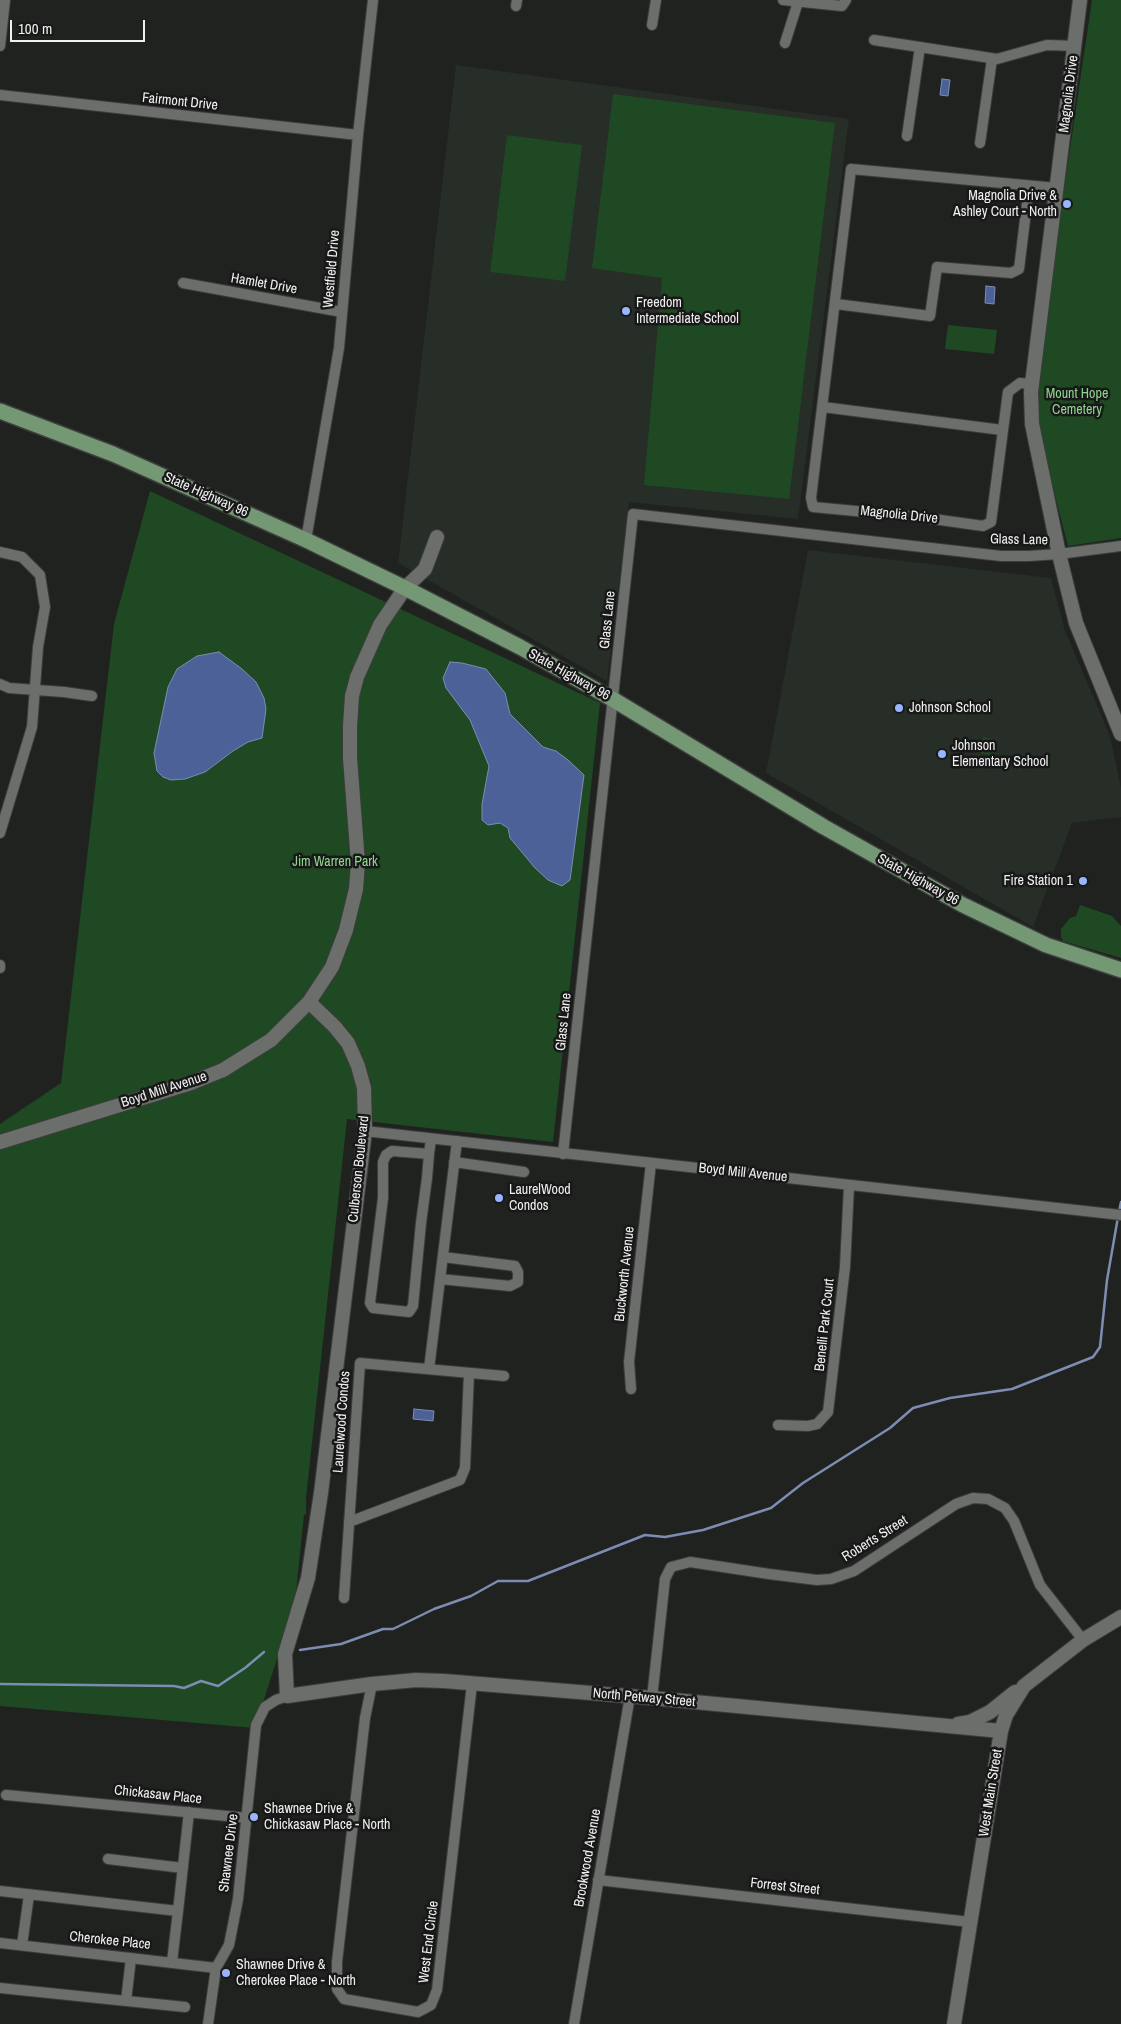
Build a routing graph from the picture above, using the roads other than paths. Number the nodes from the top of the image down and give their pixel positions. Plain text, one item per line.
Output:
1 (5, 0) edge
2 (373, 0) edge
3 (656, 0) edge
4 (783, 0) edge
5 (846, 0) edge
6 (1080, 0) edge
7 (798, 2) junction
8 (652, 25) dead end
9 (874, 40) dead end
10 (785, 43) dead end
11 (0, 46) edge
12 (1075, 46) junction
13 (920, 47) junction
14 (992, 59) junction
15 (0, 95) edge
16 (358, 135) junction
17 (907, 136) dead end
18 (980, 144) dead end
19 (1029, 187) junction
20 (1057, 188) junction
21 (182, 283) dead end
22 (836, 304) junction
23 (342, 312) junction
24 (1032, 384) junction
25 (823, 407) junction
26 (0, 411) edge
27 (1002, 430) junction
28 (437, 537) dead end
29 (306, 540) junction
30 (1121, 546) edge
31 (0, 552) edge
32 (1059, 554) junction
33 (405, 588) junction
34 (0, 684) edge
35 (36, 690) junction
36 (92, 696) dead end
37 (614, 700) junction
38 (1121, 734) edge
39 (0, 833) edge
40 (1121, 970) edge
41 (309, 1002) junction
42 (365, 1132) junction
43 (431, 1139) junction
44 (457, 1141) junction
45 (0, 1142) edge
46 (429, 1154) junction
47 (563, 1154) junction
48 (454, 1162) junction
49 (651, 1163) junction
50 (524, 1172) dead end
51 (849, 1186) junction
52 (1121, 1215) edge
53 (443, 1257) junction
54 (440, 1279) junction
55 (429, 1369) junction
56 (469, 1373) junction
57 (504, 1376) dead end
58 (631, 1389) dead end
59 (778, 1425) dead end
60 (349, 1522) junction
61 (344, 1598) dead end
62 (1120, 1619) edge
63 (1084, 1640) junction
64 (372, 1684) junction
65 (472, 1684) junction
66 (1024, 1686) junction
67 (287, 1696) junction
68 (630, 1696) junction
69 (652, 1698) junction
70 (948, 1727) junction
71 (1001, 1732) junction
72 (6, 1795) dead end
73 (189, 1812) junction
74 (248, 1818) junction
75 (108, 1859) dead end
76 (183, 1868) junction
77 (598, 1880) junction
78 (0, 1891) edge
79 (29, 1894) junction
80 (178, 1912) junction
81 (970, 1922) junction
82 (0, 1943) edge
83 (22, 1945) junction
84 (132, 1958) junction
85 (172, 1962) junction
86 (216, 1968) junction
87 (0, 1988) edge
88 (126, 2001) junction
89 (185, 2007) dead end
90 (208, 2024) edge
91 (574, 2024) edge
92 (954, 2024) edge

1 - 11 street
2 - 16 street, Westfield Drive
3 - 8 street
4 - 7 street
5 - 7 street
6 - 12 street, Magnolia Drive
7 - 10 street
9 - 13 street
12 - 14 street
12 - 20 street, Magnolia Drive
13 - 14 street
13 - 17 street
14 - 18 street
15 - 16 street, Fairmont Drive
16 - 23 street, Westfield Drive
19 - 20 street, Magnolia Drive
19 - 22 street
19 - 22 street, Magnolia Drive
20 - 24 street, Magnolia Drive
21 - 23 street, Hamlet Drive
22 - 25 street, Magnolia Drive
23 - 29 street, Westfield Drive
24 - 27 street, Magnolia Drive
24 - 32 street, Magnolia Drive
25 - 27 street
25 - 27 street, Magnolia Drive
26 - 29 main road, State Highway 96
28 - 33 street
29 - 33 main road, State Highway 96
30 - 32 street
31 - 35 street
32 - 37 street, Glass Lane
32 - 38 street, Magnolia Drive
33 - 37 main road, State Highway 96
33 - 41 street
34 - 35 street
35 - 36 street
35 - 39 street
37 - 40 main road, State Highway 96
37 - 47 street, Glass Lane
41 - 42 street, Culberson Boulevard
41 - 45 street, Boyd Mill Avenue
42 - 43 street, Boyd Mill Avenue
42 - 67 street, Culberson Boulevard
43 - 44 street, Boyd Mill Avenue
43 - 46 street
44 - 47 street, Boyd Mill Avenue
44 - 48 street
46 - 46 street
47 - 49 street, Boyd Mill Avenue
48 - 50 street
48 - 53 street
49 - 51 street, Boyd Mill Avenue
49 - 58 street, Buckworth Avenue
51 - 52 street, Boyd Mill Avenue
51 - 59 street, Benelli Park Court
53 - 54 street
53 - 54 street
54 - 55 street
55 - 56 street, Laurelwood Condos
55 - 60 street, Laurelwood Condos
56 - 57 street, Laurelwood Condos
56 - 60 street
60 - 61 street, Laurelwood Condos
62 - 63 street, West Main Street
63 - 66 street, West Main Street
63 - 69 street, Roberts Street
64 - 65 street, North Petway Street
64 - 65 street, West End Circle
64 - 67 street, North Petway Street
65 - 68 street, North Petway Street
66 - 70 street
66 - 71 street, West Main Street
67 - 74 street, Shawnee Drive
68 - 69 street, North Petway Street
68 - 77 street, Brookwood Avenue
69 - 70 street, North Petway Street
70 - 71 street, North Petway Street
71 - 81 street, West Main Street
72 - 73 street, Chickasaw Place
73 - 74 street, Chickasaw Place
73 - 76 street
74 - 86 street, Shawnee Drive
75 - 76 street
76 - 80 street
77 - 81 street, Forrest Street
77 - 91 street, Brookwood Avenue
78 - 79 street
79 - 80 street
79 - 83 street
80 - 85 street
81 - 92 street, West Main Street
82 - 83 street, Cherokee Place
83 - 84 street, Cherokee Place
84 - 85 street, Cherokee Place
84 - 88 street
85 - 86 street, Cherokee Place
86 - 90 street, Shawnee Drive
87 - 88 street
88 - 89 street

